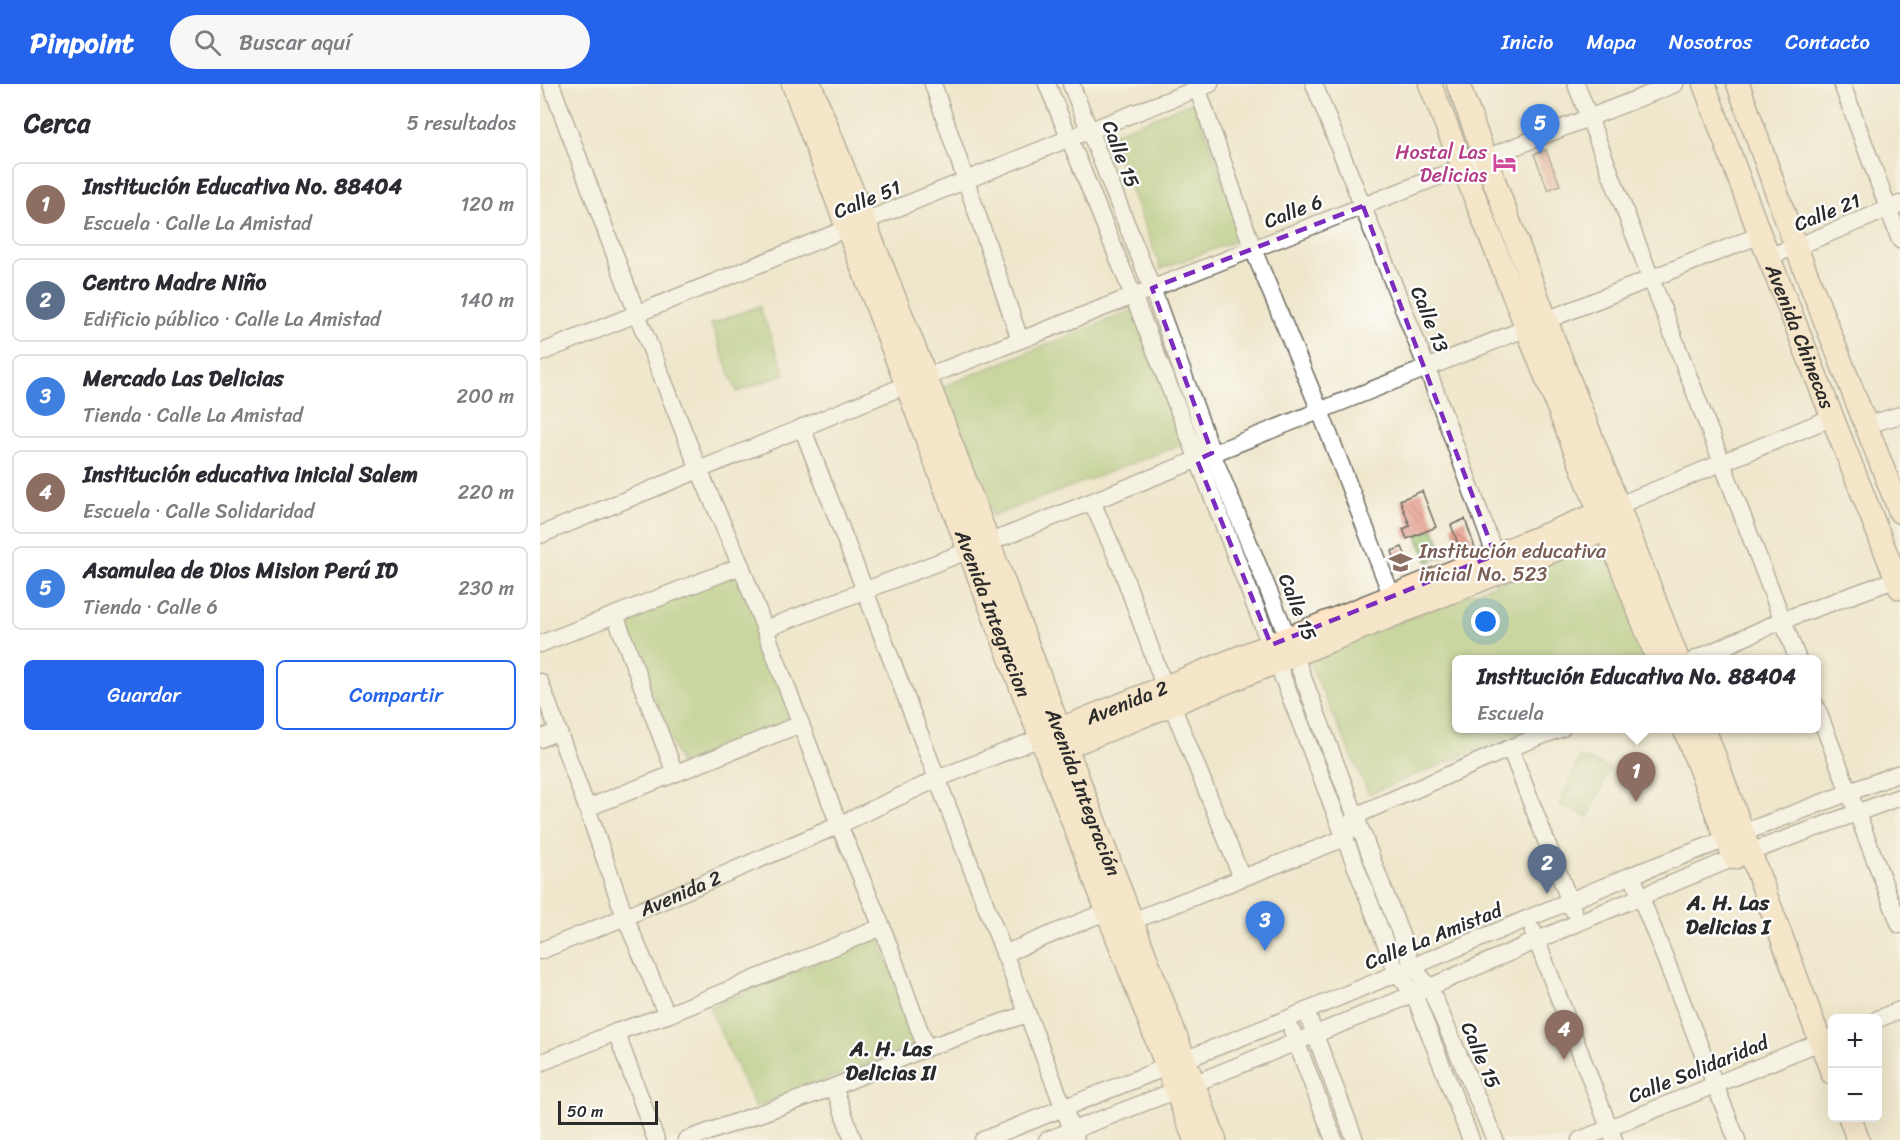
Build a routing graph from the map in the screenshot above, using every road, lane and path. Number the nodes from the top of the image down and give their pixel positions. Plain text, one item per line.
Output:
1 (550, 84) edge
2 (793, 84) edge
3 (810, 84) edge
4 (933, 84) edge
5 (1047, 84) edge
6 (1071, 84) edge
7 (1314, 84) edge
8 (1430, 84) edge
9 (1458, 84) edge
10 (1576, 84) edge
11 (1675, 84) edge
12 (1738, 84) edge
13 (1842, 84) edge
14 (1709, 85) edge
15 (1202, 86) edge
16 (1589, 117) junction
17 (1089, 131) junction
18 (1070, 138) junction
19 (1486, 158) junction
20 (1462, 167) junction
21 (966, 181) junction
22 (1363, 206) junction
23 (1894, 207) edge
24 (856, 226) junction
25 (1760, 235) junction
26 (1900, 240) edge
27 (1796, 247) junction
28 (1253, 249) junction
29 (1769, 256) junction
30 (1651, 278) junction
31 (1152, 288) junction
32 (1133, 296) junction
33 (637, 314) junction
34 (1537, 324) junction
35 (1020, 340) junction
36 (540, 353) edge
37 (1427, 368) junction
38 (917, 380) junction
39 (1320, 411) junction
40 (1900, 415) edge
41 (1833, 417) junction
42 (1867, 425) junction
43 (802, 428) junction
44 (1205, 457) junction
45 (1723, 464) junction
46 (699, 470) junction
47 (1092, 501) junction
48 (1900, 512) edge
49 (1608, 516) junction
50 (540, 535) edge
51 (979, 547) junction
52 (1499, 563) junction
53 (741, 566) junction
54 (1898, 583) edge
55 (864, 592) junction
56 (1395, 605) junction
57 (615, 615) junction
58 (1783, 621) junction
59 (765, 629) junction
60 (540, 644) edge
61 (1283, 650) junction
62 (1656, 655) edge
63 (1676, 655) edge
64 (1705, 655) edge
65 (1796, 655) edge
66 (540, 682) edge
67 (1168, 696) junction
68 (1821, 719) edge
69 (801, 724) junction
70 (558, 731) junction
71 (1551, 733) edge
72 (1686, 733) edge
73 (1705, 733) edge
74 (1056, 738) junction
75 (540, 739) edge
76 (1510, 748) junction
77 (675, 773) junction
78 (1900, 773) edge
79 (937, 779) junction
80 (1849, 792) junction
81 (1900, 797) edge
82 (587, 808) junction
83 (1857, 813) junction
84 (1355, 816) junction
85 (839, 825) junction
86 (1345, 838) junction
87 (1738, 845) junction
88 (1632, 875) junction
89 (1242, 878) junction
90 (1641, 898) junction
91 (1570, 900) junction
92 (1122, 912) junction
93 (625, 917) junction
94 (1528, 919) junction
95 (1578, 923) junction
96 (1900, 925) edge
97 (882, 927) junction
98 (1537, 940) junction
99 (540, 951) edge
100 (1004, 954) junction
101 (1405, 970) junction
102 (1430, 988) junction
103 (1414, 994) junction
104 (1900, 1010) edge
105 (1306, 1011) junction
106 (1027, 1014) junction
107 (667, 1015) junction
108 (1882, 1017) edge
109 (1287, 1019) junction
110 (616, 1032) junction
111 (1315, 1034) junction
112 (1827, 1040) edge
113 (1296, 1041) junction
114 (926, 1048) junction
115 (540, 1063) edge
116 (1176, 1063) junction
117 (1832, 1068) edge
118 (1715, 1085) junction
119 (834, 1087) junction
120 (1185, 1087) junction
121 (1063, 1107) junction
122 (1851, 1122) edge
123 (1612, 1134) edge
124 (1074, 1135) edge
125 (656, 1140) edge
126 (686, 1140) edge
127 (853, 1140) edge
128 (983, 1140) edge
129 (1047, 1140) edge
130 (1196, 1140) edge
131 (1215, 1140) edge
132 (1334, 1140) edge
133 (1355, 1140) edge
134 (1471, 1140) edge
135 (1495, 1140) edge
136 (1580, 1140) edge
137 (1737, 1140) edge
138 (1858, 1140) edge

1 - 33 street
2 - 24 main road
3 - 24 main road
4 - 21 street
5 - 18 street
6 - 17 street, Calle 15
7 - 22 street, Calle 13
8 - 20 main road
9 - 19 main road
10 - 16 street
11 - 16 street, Calle 6
12 - 27 main road, Avenida Chinecas
13 - 23 street
14 - 25 main road, Avenida Chinecas
15 - 17 street, Calle 51
15 - 28 street
16 - 19 street, Calle 6
16 - 30 street
17 - 18 street, Calle 51
17 - 31 street, Calle 15
18 - 21 street, Calle 51
18 - 32 street
19 - 20 street, Calle 6
19 - 34 main road
20 - 22 street, Calle 6
20 - 34 main road
21 - 24 street, Calle 51
21 - 35 street
22 - 28 street, Calle 6
22 - 37 street, Calle 13
23 - 26 street
23 - 27 street, Calle 21
24 - 33 street, Calle 51
24 - 38 main road, Avenida Integración
25 - 29 main road, Avenida Chinecas
25 - 30 street
27 - 29 street, Calle 21
27 - 42 main road, Avenida Chinecas
28 - 31 street, Calle 6
28 - 39 street
29 - 41 main road, Avenida Chinecas
30 - 34 street
30 - 45 street
31 - 32 street, Calle 6
31 - 44 street, Calle 15
32 - 35 street, Calle 6
32 - 44 street
33 - 36 street, Calle 51
33 - 46 street
34 - 37 street
34 - 49 main road
35 - 38 street, Calle 6
37 - 39 street
37 - 52 street, Calle 13
38 - 43 street, Calle 6
38 - 51 main road, Avenida Integración
39 - 44 street
39 - 56 street
40 - 42 street
41 - 45 street
41 - 54 main road, Avenida Chinecas
42 - 48 main road, Avenida Chinecas
43 - 46 street, Calle 6
43 - 55 street
44 - 47 street
44 - 61 street, Calle 15
45 - 49 street
45 - 58 street
46 - 50 street, Calle 6
46 - 53 street
47 - 51 street
47 - 67 street
49 - 52 main road, Avenida 2
49 - 62 main road
49 - 63 main road
51 - 55 street
51 - 74 main road, Avenida Integración
52 - 56 main road, Avenida 2
53 - 57 street
53 - 59 street
54 - 58 street
55 - 59 street
55 - 79 street
56 - 61 main road, Avenida 2
57 - 60 street
57 - 77 street
58 - 64 street
58 - 65 street
59 - 69 street
61 - 67 main road, Avenida 2
61 - 84 street, Calle 15
61 - 86 street
66 - 70 street
67 - 74 main road, Avenida 2
67 - 89 street
68 - 80 street
69 - 77 street
69 - 85 street
70 - 75 street
70 - 82 street
71 - 76 street
72 - 87 main road
73 - 87 main road
74 - 79 street, Avenida 2
74 - 92 main road, Avenida Integración
76 - 84 street
76 - 91 street
77 - 82 street
78 - 80 street, Calle La Amistad
79 - 85 street, Avenida 2
79 - 100 street
80 - 83 street
80 - 87 street, Calle La Amistad
81 - 83 street, Calle La Amistad
82 - 93 street
83 - 87 street, Calle La Amistad
83 - 96 street
84 - 86 street
84 - 101 street, Calle 15
85 - 93 street, Avenida 2
85 - 97 street
86 - 89 street
86 - 101 street
87 - 88 street, Calle La Amistad
87 - 90 street, Calle La Amistad
87 - 112 main road
88 - 90 street
88 - 91 street, Calle La Amistad
89 - 92 street
90 - 95 street, Calle La Amistad
90 - 118 street
91 - 94 street, Calle La Amistad
91 - 95 street
92 - 100 street
92 - 116 main road, Avenida Integración
93 - 99 street, Avenida 2
93 - 107 street
94 - 98 street
94 - 101 street, Calle La Amistad
95 - 98 street, Calle La Amistad
97 - 107 street
97 - 114 street
98 - 102 street, Calle La Amistad
98 - 123 street
100 - 106 street
101 - 102 street, Calle 15
101 - 103 street
101 - 105 street, Calle La Amistad
102 - 103 street, Calle La Amistad
102 - 135 street, Calle 15
103 - 111 street, Calle La Amistad
103 - 134 street
104 - 108 street
105 - 109 street, Calle La Amistad
105 - 111 street
106 - 114 street
106 - 121 street
107 - 110 street
109 - 113 street
109 - 116 street, Calle La Amistad
110 - 115 street
110 - 125 street
111 - 113 street, Calle La Amistad
111 - 133 street
112 - 117 main road
112 - 118 street, Calle Solidaridad
113 - 120 street, Calle La Amistad
113 - 132 street
114 - 119 street
116 - 120 main road, Avenida Integración
116 - 121 street, Calle La Amistad
118 - 123 street, Calle Solidaridad
118 - 137 street
119 - 126 street
119 - 127 street
120 - 124 street, Calle La Amistad
120 - 130 main road
120 - 131 main road, Avenida Integración
121 - 124 street
121 - 128 street, Calle La Amistad
122 - 138 main road
123 - 136 street, Calle Solidaridad
124 - 129 street, Calle La Amistad

